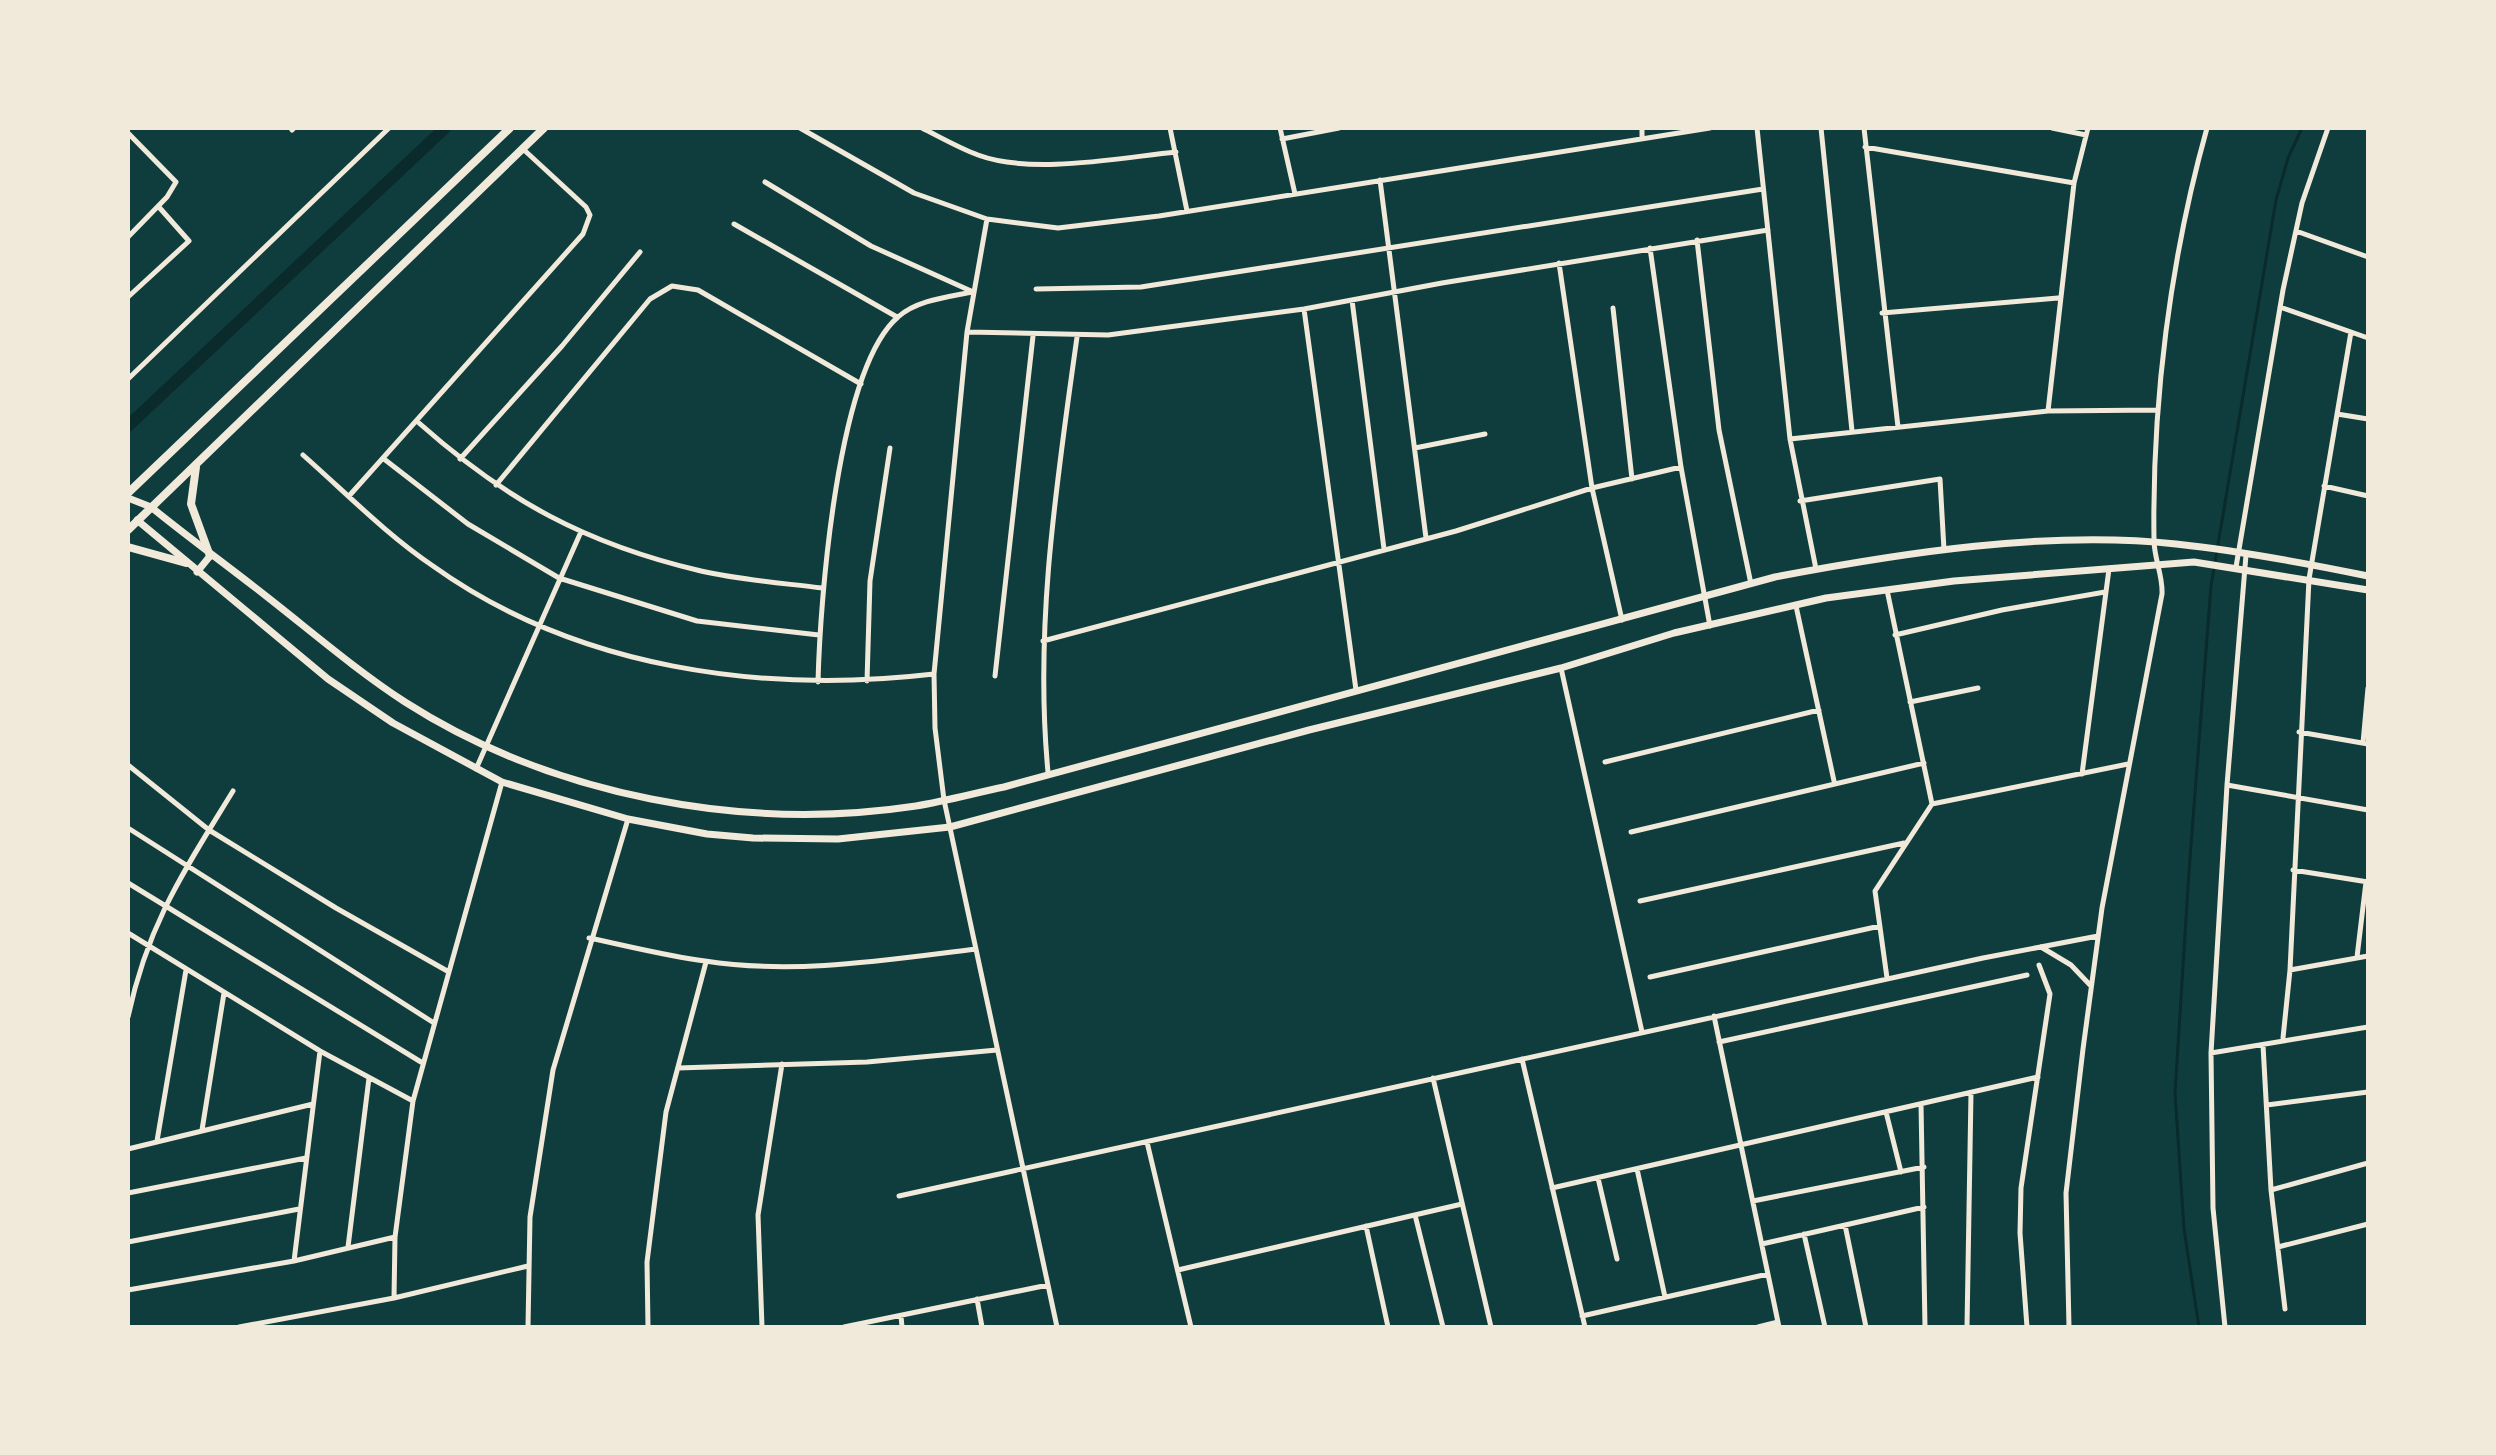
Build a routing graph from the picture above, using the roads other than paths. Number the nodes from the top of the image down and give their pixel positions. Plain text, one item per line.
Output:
1 (389, 128) edge
2 (510, 128) edge
3 (544, 128) edge
4 (800, 128) edge
5 (922, 128) edge
6 (1170, 128) edge
7 (1280, 128) edge
8 (1339, 128) edge
9 (1642, 128) edge
10 (1710, 128) edge
11 (1757, 128) edge
12 (1821, 128) edge
13 (1864, 128) edge
14 (2052, 128) edge
15 (2207, 128) edge
16 (2328, 128) edge
17 (2087, 132) edge
18 (128, 133) edge
19 (1642, 138) junction
20 (1282, 139) junction
21 (1865, 147) junction
22 (523, 149) junction
23 (1176, 152) junction
24 (1380, 180) junction
25 (765, 182) dead end
26 (2074, 183) junction
27 (1763, 189) junction
28 (1295, 194) junction
29 (158, 206) junction
30 (1187, 211) junction
31 (987, 219) junction
32 (734, 224) dead end
33 (1768, 230) junction
34 (2296, 231) junction
35 (128, 237) edge
36 (1697, 240) junction
37 (1650, 248) junction
38 (1388, 250) junction
39 (640, 252) dead end
40 (2368, 257) edge
41 (1559, 263) junction
42 (1036, 289) dead end
43 (972, 292) junction
44 (1395, 295) junction
45 (128, 297) edge
46 (2058, 298) junction
47 (1352, 300) junction
48 (2280, 307) junction
49 (1613, 308) dead end
50 (1304, 309) junction
51 (1882, 313) junction
52 (897, 317) junction
53 (967, 332) junction
54 (2351, 332) junction
55 (1033, 336) junction
56 (1077, 337) junction
57 (2368, 338) edge
58 (128, 379) edge
59 (861, 384) junction
60 (2158, 410) junction
61 (2048, 411) junction
62 (2337, 414) junction
63 (2368, 419) edge
64 (419, 423) junction
65 (1898, 427) junction
66 (1852, 431) junction
67 (1485, 434) dead end
68 (1790, 439) junction
69 (890, 448) dead end
70 (1415, 448) junction
71 (303, 455) dead end
72 (384, 459) junction
73 (460, 459) junction
74 (198, 463) junction
75 (1681, 467) junction
76 (1632, 479) junction
77 (496, 485) junction
78 (2324, 486) junction
79 (1592, 488) junction
80 (128, 495) edge
81 (349, 496) junction
82 (2368, 496) edge
83 (1800, 501) junction
84 (151, 507) junction
85 (137, 520) junction
86 (128, 530) edge
87 (580, 534) junction
88 (1426, 538) junction
89 (2154, 543) junction
90 (128, 547) edge
91 (1384, 549) junction
92 (1944, 550) junction
93 (2242, 554) junction
94 (210, 556) junction
95 (1341, 562) junction
96 (186, 563) junction
97 (2158, 565) junction
98 (2312, 566) junction
99 (2109, 567) junction
100 (2235, 567) junction
101 (1816, 569) junction
102 (197, 572) junction
103 (2368, 576) edge
104 (559, 578) junction
105 (2309, 579) junction
106 (1751, 584) junction
107 (822, 588) junction
108 (1886, 589) junction
109 (2368, 590) edge
110 (2105, 592) junction
111 (1705, 597) junction
112 (1796, 606) junction
113 (1622, 620) junction
114 (540, 624) junction
115 (1710, 626) junction
116 (819, 635) junction
117 (1895, 635) junction
118 (1043, 641) junction
119 (1561, 668) junction
120 (934, 674) junction
121 (995, 676) dead end
122 (867, 681) junction
123 (818, 682) junction
124 (1978, 688) dead end
125 (2368, 688) edge
126 (1356, 690) junction
127 (1910, 702) junction
128 (1819, 710) junction
129 (2299, 732) junction
130 (2365, 743) edge
131 (486, 745) junction
132 (1605, 762) dead end
133 (1924, 763) junction
134 (2128, 764) junction
135 (128, 765) edge
136 (476, 769) junction
137 (1048, 772) junction
138 (2082, 774) junction
139 (1834, 781) junction
140 (502, 782) junction
141 (2227, 785) junction
142 (233, 791) dead end
143 (2298, 799) junction
144 (944, 800) junction
145 (1932, 804) junction
146 (2368, 810) edge
147 (628, 819) junction
148 (950, 827) junction
149 (128, 828) edge
150 (209, 830) junction
151 (1631, 832) dead end
152 (1906, 842) junction
153 (185, 866) junction
154 (2293, 870) junction
155 (2367, 882) edge
156 (128, 883) edge
157 (1640, 901) dead end
158 (165, 904) junction
159 (1880, 926) junction
160 (128, 933) edge
161 (2098, 936) junction
162 (589, 938) junction
163 (146, 946) junction
164 (2040, 947) junction
165 (976, 949) junction
166 (2368, 956) edge
167 (2357, 957) junction
168 (706, 962) junction
169 (2039, 965) dead end
170 (186, 970) junction
171 (2290, 970) junction
172 (449, 972) junction
173 (2027, 975) dead end
174 (1650, 977) dead end
175 (1887, 978) junction
176 (2091, 986) junction
177 (224, 993) junction
178 (1714, 1016) junction
179 (128, 1017) edge
180 (434, 1023) junction
181 (2368, 1027) edge
182 (1642, 1032) junction
183 (2283, 1038) junction
184 (1719, 1042) junction
185 (2263, 1045) junction
186 (997, 1050) junction
187 (320, 1051) junction
188 (2211, 1053) junction
189 (1522, 1059) junction
190 (421, 1062) junction
191 (782, 1064) junction
192 (678, 1068) junction
193 (2038, 1077) junction
194 (369, 1078) junction
195 (1433, 1078) junction
196 (2368, 1092) edge
197 (1971, 1093) junction
198 (413, 1101) junction
199 (313, 1104) junction
200 (1921, 1104) junction
201 (2267, 1105) junction
202 (1886, 1112) junction
203 (202, 1130) junction
204 (157, 1141) junction
205 (1147, 1142) junction
206 (1741, 1145) junction
207 (128, 1149) edge
208 (306, 1158) junction
209 (2368, 1163) edge
210 (1924, 1167) junction
211 (1023, 1169) junction
212 (1637, 1169) junction
213 (1901, 1172) junction
214 (1598, 1178) junction
215 (1552, 1188) junction
216 (2271, 1190) junction
217 (128, 1193) edge
218 (899, 1196) dead end
219 (1753, 1201) junction
220 (1462, 1204) junction
221 (1924, 1207) junction
222 (299, 1209) junction
223 (1415, 1215) junction
224 (2368, 1224) edge
225 (1845, 1225) junction
226 (1366, 1226) junction
227 (1804, 1234) junction
228 (395, 1237) junction
229 (128, 1242) edge
230 (1761, 1244) junction
231 (348, 1247) junction
232 (2278, 1247) junction
233 (1617, 1259) dead end
234 (294, 1261) junction
235 (528, 1266) junction
236 (1178, 1270) junction
237 (1768, 1274) junction
238 (1048, 1285) junction
239 (128, 1290) edge
240 (1665, 1297) junction
241 (394, 1298) junction
242 (977, 1299) junction
243 (2285, 1309) dead end
244 (901, 1316) junction
245 (1582, 1316) junction
246 (1778, 1325) edge
247 (239, 1327) edge
248 (528, 1327) edge
249 (648, 1327) edge
250 (762, 1327) edge
251 (844, 1327) edge
252 (902, 1327) edge
253 (982, 1327) edge
254 (1057, 1327) edge
255 (1191, 1327) edge
256 (1388, 1327) edge
257 (1443, 1327) edge
258 (1491, 1327) edge
259 (1585, 1327) edge
260 (1758, 1327) edge
261 (1825, 1327) edge
262 (1866, 1327) edge
263 (1925, 1327) edge
264 (1967, 1327) edge
265 (2027, 1327) edge
266 (2069, 1327) edge
267 (2225, 1327) edge

1 - 58 street
2 - 80 main road
3 - 22 main road
4 - 31 street
5 - 23 street
6 - 23 street
7 - 20 street
8 - 20 street
9 - 19 street
10 - 19 street
11 - 27 street
12 - 66 street
13 - 21 street
14 - 17 street
15 - 60 street
16 - 34 street
17 - 26 street
18 - 29 street
19 - 24 street
20 - 28 street
21 - 26 street
21 - 51 street
22 - 64 street
22 - 74 main road
23 - 30 street
24 - 28 street
24 - 38 street
25 - 43 street
26 - 46 street
27 - 33 street
27 - 38 street
28 - 30 street
29 - 35 street
29 - 45 street
30 - 31 street
31 - 43 street
32 - 52 street
33 - 36 street
33 - 68 street
34 - 40 street
34 - 48 street
36 - 37 street
36 - 106 street
37 - 41 street
37 - 75 street
38 - 42 street
38 - 44 street
39 - 73 street
41 - 44 street
41 - 79 street
43 - 52 street
43 - 53 street
44 - 47 street
44 - 70 street
46 - 51 street
46 - 61 street
47 - 50 street
47 - 91 street
48 - 54 street
48 - 93 street
49 - 76 street
50 - 56 street
50 - 95 street
51 - 65 street
52 - 59 street
53 - 55 street
53 - 120 street
54 - 57 street
54 - 62 street
55 - 56 street
55 - 121 street
56 - 118 street
59 - 77 street
59 - 107 street
60 - 61 street
60 - 89 street
61 - 65 street
62 - 63 street
62 - 78 street
64 - 72 street
64 - 73 street
65 - 66 street
66 - 68 street
67 - 70 street
68 - 83 street
69 - 122 street
70 - 88 street
71 - 81 street
72 - 81 street
72 - 104 street
73 - 77 street
74 - 84 main road
74 - 94 main road
75 - 76 street
75 - 111 street
76 - 79 street
77 - 87 street
78 - 82 street
78 - 98 street
79 - 88 street
79 - 113 street
80 - 84 street
81 - 114 street
83 - 92 street
83 - 101 street
84 - 85 main road
84 - 94 street
85 - 86 main road
85 - 96 street
87 - 104 street
87 - 107 street
88 - 91 street
89 - 92 street
89 - 93 street
89 - 97 street
90 - 96 main road
91 - 95 street
92 - 101 street
93 - 98 street
93 - 100 street
94 - 102 street
94 - 131 street
95 - 118 street
95 - 126 street
96 - 102 street
97 - 99 street
97 - 100 street
97 - 134 street
98 - 103 street
98 - 105 street
99 - 108 street
99 - 110 street
100 - 105 street
100 - 141 street
101 - 106 street
102 - 136 street
104 - 114 street
104 - 116 street
105 - 109 street
105 - 129 street
106 - 111 street
107 - 116 street
108 - 112 street
108 - 117 street
110 - 117 street
110 - 138 street
111 - 113 street
111 - 115 street
112 - 115 street
112 - 128 street
113 - 126 street
114 - 123 street
114 - 131 street
115 - 119 street
116 - 123 street
117 - 127 street
118 - 137 street
119 - 148 street
119 - 182 street
120 - 122 street
120 - 144 street
122 - 123 street
124 - 127 street
125 - 130 street
126 - 137 street
127 - 133 street
128 - 132 street
128 - 139 street
129 - 130 street
129 - 143 street
131 - 136 street
131 - 144 street
133 - 139 street
133 - 145 street
134 - 138 street
134 - 161 street
135 - 150 street
136 - 140 street
137 - 144 street
138 - 145 street
139 - 151 street
140 - 147 street
140 - 172 street
141 - 143 street
141 - 188 street
142 - 150 street
143 - 146 street
143 - 154 street
144 - 148 street
145 - 152 street
147 - 148 street
147 - 162 street
148 - 165 street
149 - 153 street
150 - 153 street
150 - 172 street
152 - 157 street
152 - 159 street
153 - 158 street
153 - 180 street
154 - 155 street
154 - 171 street
155 - 167 street
156 - 158 street
158 - 163 street
158 - 190 street
159 - 174 street
159 - 175 street
160 - 163 street
161 - 164 street
161 - 176 street
162 - 168 street
162 - 235 street
163 - 170 street
163 - 179 street
164 - 175 street
164 - 176 street
165 - 168 street
165 - 186 street
166 - 167 street
167 - 171 street
168 - 192 street
169 - 193 street
170 - 177 street
170 - 204 street
171 - 183 street
172 - 180 street
173 - 184 street
175 - 178 street
176 - 266 street
177 - 187 street
177 - 203 street
178 - 182 street
178 - 184 street
180 - 190 street
181 - 183 street
182 - 189 street
183 - 185 street
184 - 206 street
185 - 188 street
185 - 201 street
186 - 191 street
186 - 211 street
187 - 194 street
187 - 199 street
188 - 267 street
189 - 195 street
189 - 215 street
190 - 198 street
191 - 192 street
191 - 250 street
192 - 249 street
193 - 197 street
193 - 265 street
194 - 198 street
194 - 231 street
195 - 205 street
195 - 220 street
196 - 201 street
197 - 200 street
197 - 264 street
198 - 228 street
199 - 203 street
199 - 208 street
200 - 202 street
200 - 210 street
201 - 216 street
202 - 206 street
202 - 213 street
203 - 204 street
204 - 207 street
205 - 211 street
205 - 236 street
206 - 212 street
206 - 219 street
208 - 217 street
208 - 222 street
209 - 216 street
210 - 213 street
210 - 221 street
211 - 218 street
211 - 238 street
212 - 214 street
212 - 240 street
213 - 219 street
214 - 215 street
214 - 233 street
215 - 245 street
216 - 232 street
219 - 230 street
220 - 223 street
220 - 258 street
221 - 225 street
221 - 263 street
222 - 229 street
222 - 234 street
223 - 226 street
223 - 257 street
224 - 232 street
225 - 227 street
225 - 262 street
226 - 236 street
226 - 256 street
227 - 230 street
227 - 261 street
228 - 231 street
228 - 241 street
230 - 237 street
231 - 234 street
232 - 243 street
234 - 239 street
235 - 241 street
235 - 248 street
236 - 255 street
237 - 240 street
237 - 246 street
238 - 242 street
238 - 254 street
240 - 245 street
241 - 247 street
242 - 244 street
242 - 253 street
244 - 251 street
244 - 252 street
245 - 259 street
246 - 260 street

